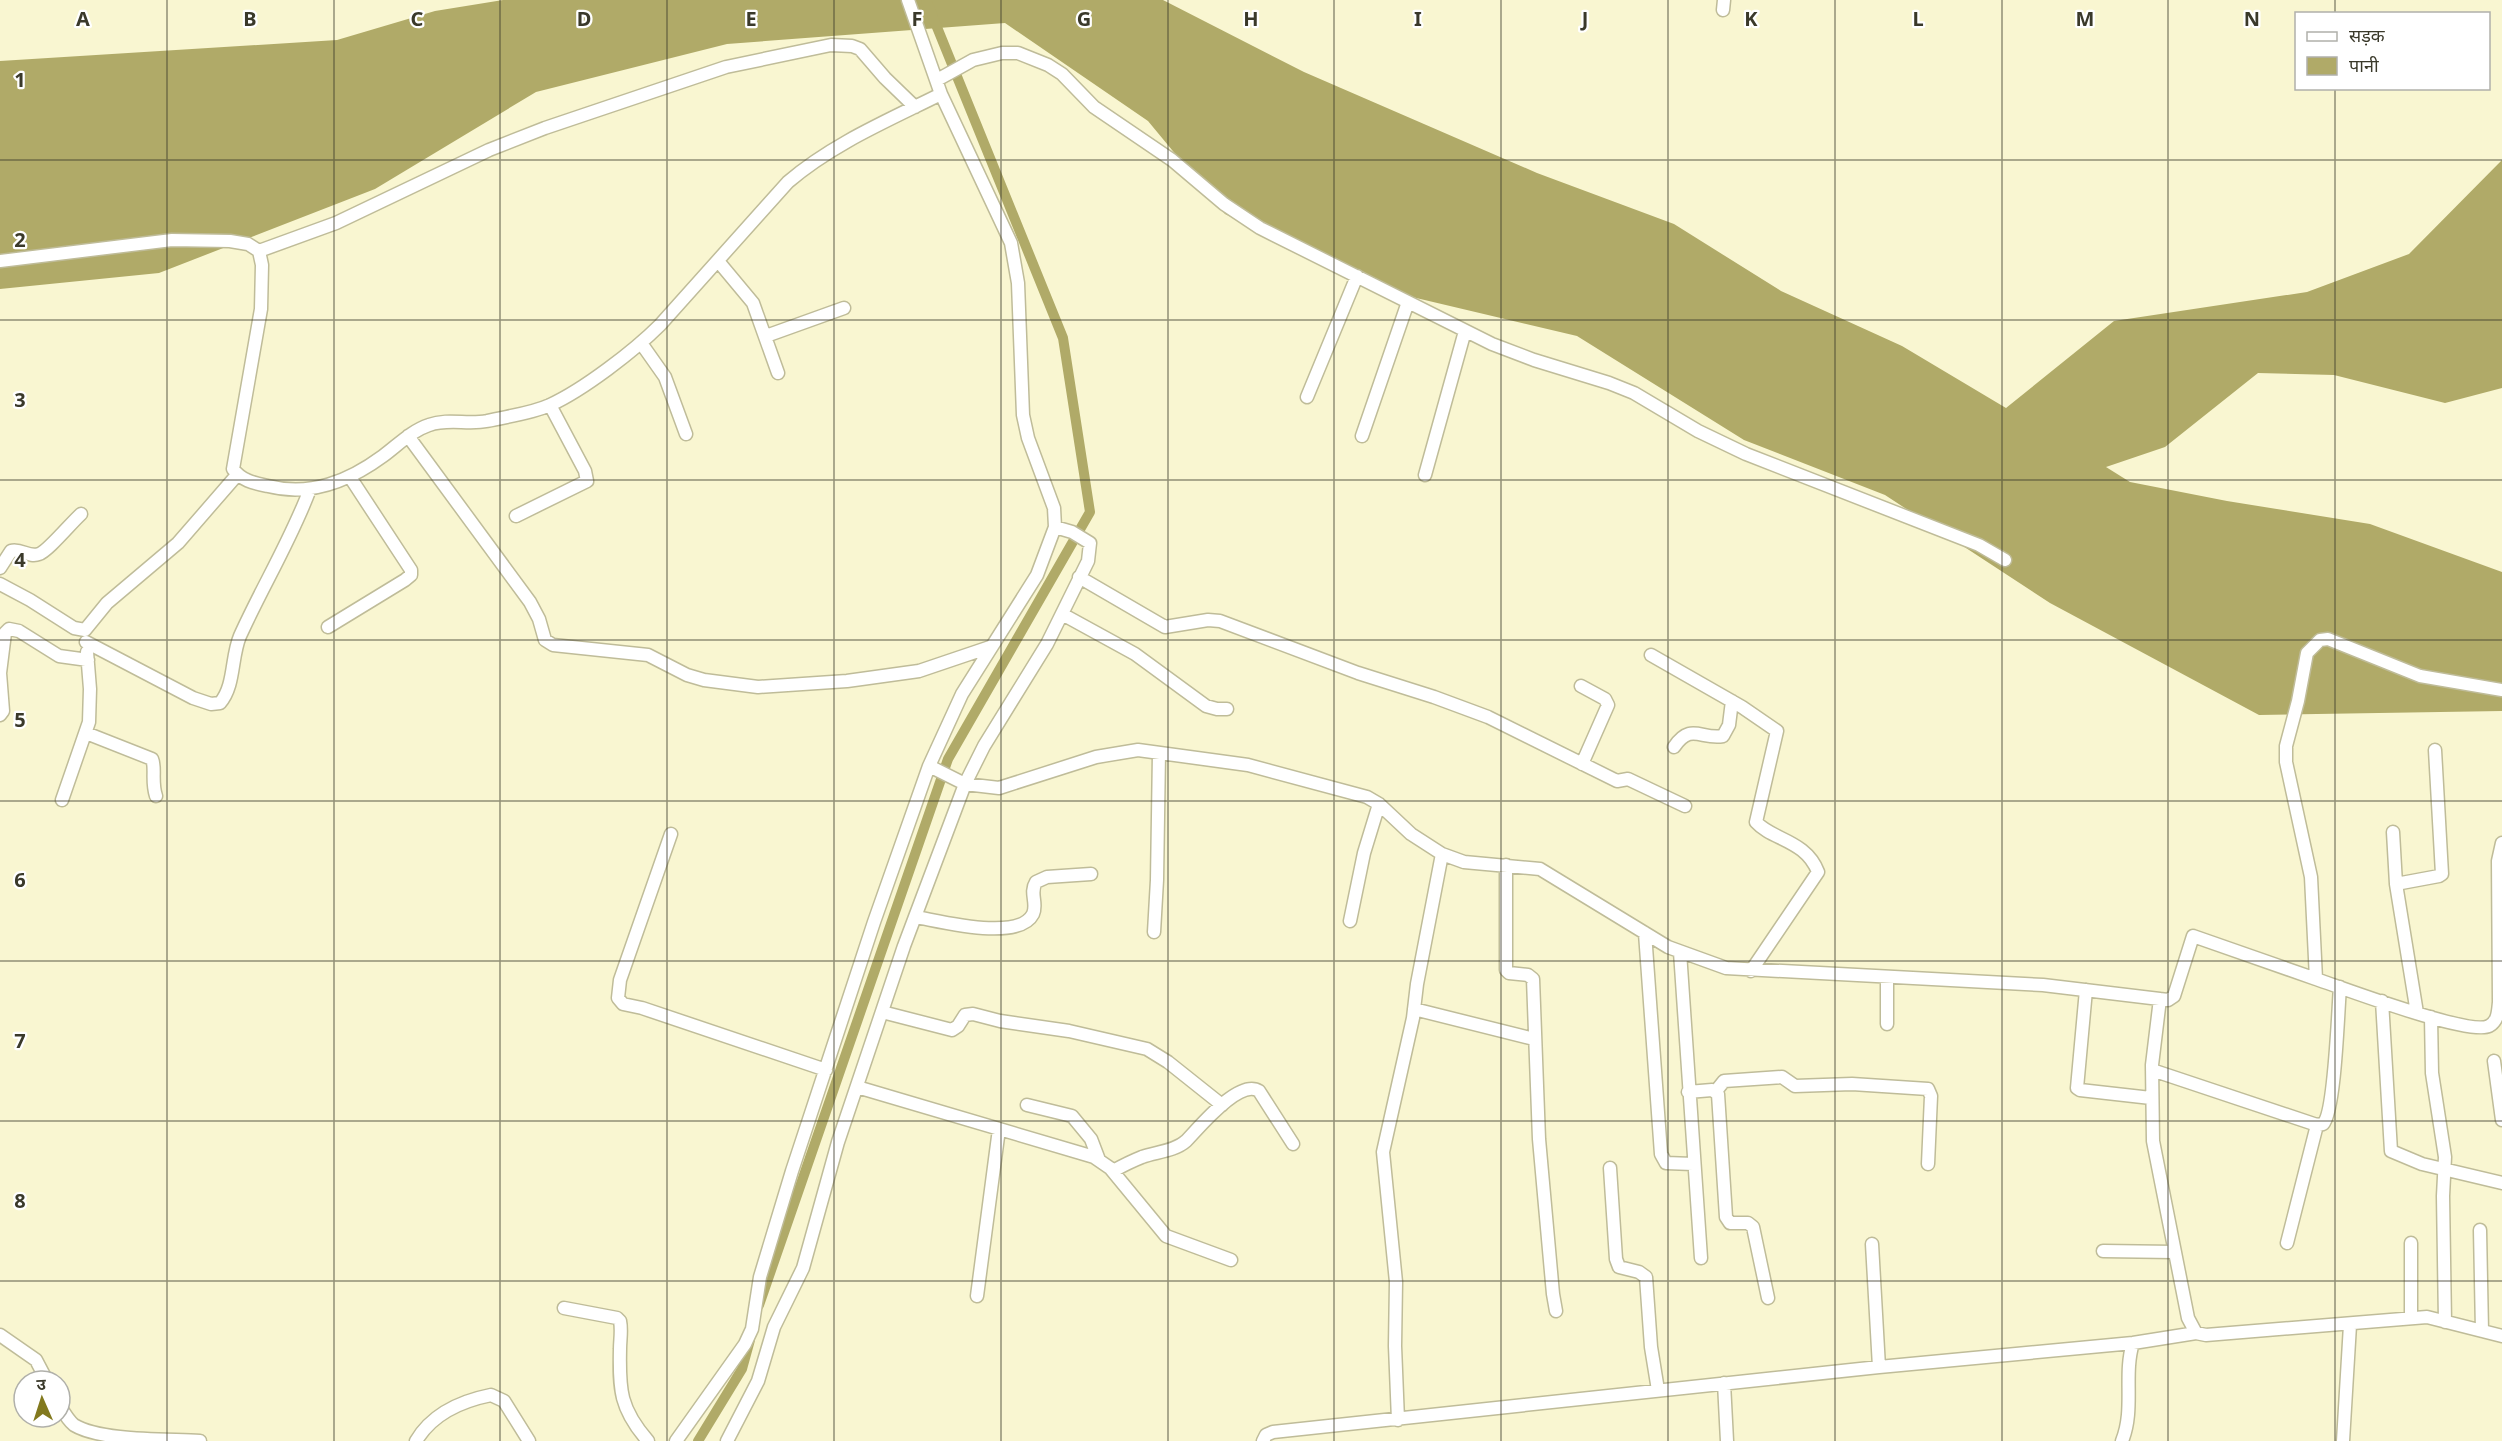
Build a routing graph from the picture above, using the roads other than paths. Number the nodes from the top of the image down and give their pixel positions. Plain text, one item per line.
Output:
1 (908, 0) edge
2 (936, 79) junction
3 (941, 94) junction
4 (915, 107) junction
5 (259, 251) junction
6 (0, 261) edge
7 (718, 261) junction
8 (1357, 276) junction
9 (1408, 302) junction
10 (844, 308) dead end
11 (1465, 331) junction
12 (766, 336) junction
13 (641, 343) junction
14 (778, 373) dead end
15 (1307, 397) dead end
16 (550, 405) junction
17 (686, 434) dead end
18 (408, 436) junction
19 (1362, 436) dead end
20 (237, 474) junction
21 (1425, 475) dead end
22 (350, 477) junction
23 (310, 489) junction
24 (81, 514) dead end
25 (516, 516) dead end
26 (1056, 527) junction
27 (2005, 560) dead end
28 (0, 568) edge
29 (1079, 577) junction
30 (0, 584) edge
31 (1062, 614) junction
32 (328, 627) dead end
33 (86, 635) junction
34 (990, 647) junction
35 (1651, 655) dead end
36 (88, 660) junction
37 (1581, 686) dead end
38 (2502, 690) edge
39 (1732, 701) junction
40 (1227, 709) dead end
41 (0, 715) edge
42 (86, 733) junction
43 (1674, 747) dead end
44 (2435, 750) dead end
45 (1159, 753) junction
46 (1582, 764) junction
47 (934, 769) junction
48 (965, 784) junction
49 (156, 796) dead end
50 (62, 800) dead end
51 (1379, 804) junction
52 (1685, 807) dead end
53 (2393, 832) dead end
54 (671, 834) dead end
55 (2502, 843) edge
56 (1442, 854) junction
57 (1506, 865) junction
58 (1090, 874) dead end
59 (2396, 884) junction
60 (915, 917) junction
61 (1350, 921) dead end
62 (1154, 932) dead end
63 (1645, 933) junction
64 (1680, 952) junction
65 (1751, 970) junction
66 (1887, 977) junction
67 (2316, 979) junction
68 (2340, 987) junction
69 (2086, 990) junction
70 (2160, 999) junction
71 (2382, 1001) junction
72 (1414, 1009) junction
73 (882, 1012) junction
74 (2416, 1013) junction
75 (2431, 1017) junction
76 (1887, 1024) dead end
77 (1534, 1039) junction
78 (2494, 1061) dead end
79 (826, 1070) junction
80 (2152, 1070) junction
81 (857, 1087) junction
82 (1716, 1091) junction
83 (1689, 1092) junction
84 (2151, 1098) junction
85 (1027, 1105) dead end
86 (1222, 1105) junction
87 (2502, 1120) edge
88 (2317, 1125) junction
89 (999, 1129) junction
90 (1293, 1144) dead end
91 (1099, 1160) junction
92 (1693, 1164) junction
93 (1928, 1164) dead end
94 (1610, 1168) dead end
95 (2444, 1169) junction
96 (1113, 1171) junction
97 (2502, 1183) edge
98 (2480, 1230) dead end
99 (2287, 1243) dead end
100 (2411, 1243) dead end
101 (1872, 1244) dead end
102 (2103, 1251) dead end
103 (2174, 1252) junction
104 (1701, 1258) dead end
105 (1232, 1260) dead end
106 (977, 1296) dead end
107 (1768, 1299) dead end
108 (564, 1308) dead end
109 (1556, 1311) dead end
110 (2411, 1317) junction
111 (2445, 1322) junction
112 (2350, 1325) junction
113 (2482, 1330) junction
114 (2196, 1333) junction
115 (0, 1335) edge
116 (2502, 1335) edge
117 (2133, 1343) junction
118 (1879, 1366) junction
119 (41, 1369) edge
120 (1724, 1383) junction
121 (1658, 1390) junction
122 (1398, 1420) junction
123 (72, 1422) edge
124 (200, 1441) edge
125 (416, 1441) edge
126 (529, 1441) edge
127 (648, 1441) edge
128 (676, 1441) edge
129 (727, 1441) edge
130 (1263, 1441) edge
131 (1727, 1441) edge
132 (2122, 1441) edge
133 (2343, 1441) edge

1 - 2 street
2 - 3 street
2 - 8 street
3 - 4 street
3 - 26 street
4 - 5 street
4 - 7 street
5 - 6 street
5 - 20 street
7 - 12 street
7 - 13 street
8 - 9 street
8 - 15 street
9 - 11 street
9 - 19 street
10 - 12 street
11 - 21 street
11 - 27 street
12 - 14 street
13 - 16 street
13 - 17 street
16 - 18 street
16 - 25 street
18 - 22 street
18 - 34 street
20 - 23 street
20 - 33 street
22 - 23 street
22 - 32 street
23 - 33 street
24 - 28 street
26 - 29 street
26 - 34 street
29 - 31 street
29 - 46 street
30 - 33 street
31 - 40 street
31 - 48 street
33 - 36 street
34 - 47 street
35 - 39 street
36 - 41 street
36 - 42 street
37 - 46 street
38 - 67 street
39 - 43 street
39 - 65 street
42 - 49 street
42 - 50 street
44 - 59 street
45 - 48 street
45 - 51 street
45 - 62 street
46 - 52 street
47 - 48 street
47 - 79 street
48 - 60 street
51 - 56 street
51 - 61 street
53 - 59 street
54 - 79 street
55 - 75 street
56 - 57 street
56 - 72 street
57 - 63 street
57 - 77 street
58 - 60 street
59 - 74 street
60 - 73 street
63 - 64 street
63 - 92 street
64 - 65 street
64 - 83 street
65 - 66 street
66 - 69 street
66 - 76 street
67 - 68 street
67 - 70 street
68 - 71 street
68 - 88 street
69 - 70 street
69 - 84 street
70 - 80 street
71 - 74 street
71 - 95 street
72 - 77 street
72 - 122 street
73 - 81 street
73 - 86 street
74 - 75 street
75 - 95 street
77 - 109 street
78 - 87 street
79 - 128 street
80 - 84 street
80 - 88 street
81 - 89 street
81 - 129 street
82 - 83 street
82 - 93 street
82 - 107 street
83 - 92 street
84 - 103 street
85 - 91 street
86 - 90 street
86 - 96 street
88 - 99 street
89 - 91 street
89 - 106 street
91 - 96 street
92 - 104 street
94 - 121 street
95 - 97 street
95 - 111 street
96 - 105 street
98 - 113 street
100 - 110 street
101 - 118 street
102 - 103 street
103 - 114 street
108 - 127 street
110 - 111 street
110 - 112 street
111 - 113 street
112 - 114 street
112 - 133 street
113 - 116 street
114 - 117 street
115 - 119 street
117 - 118 street
117 - 132 street
118 - 120 street
120 - 121 street
120 - 131 street
121 - 122 street
122 - 130 street
123 - 124 street
125 - 126 street

